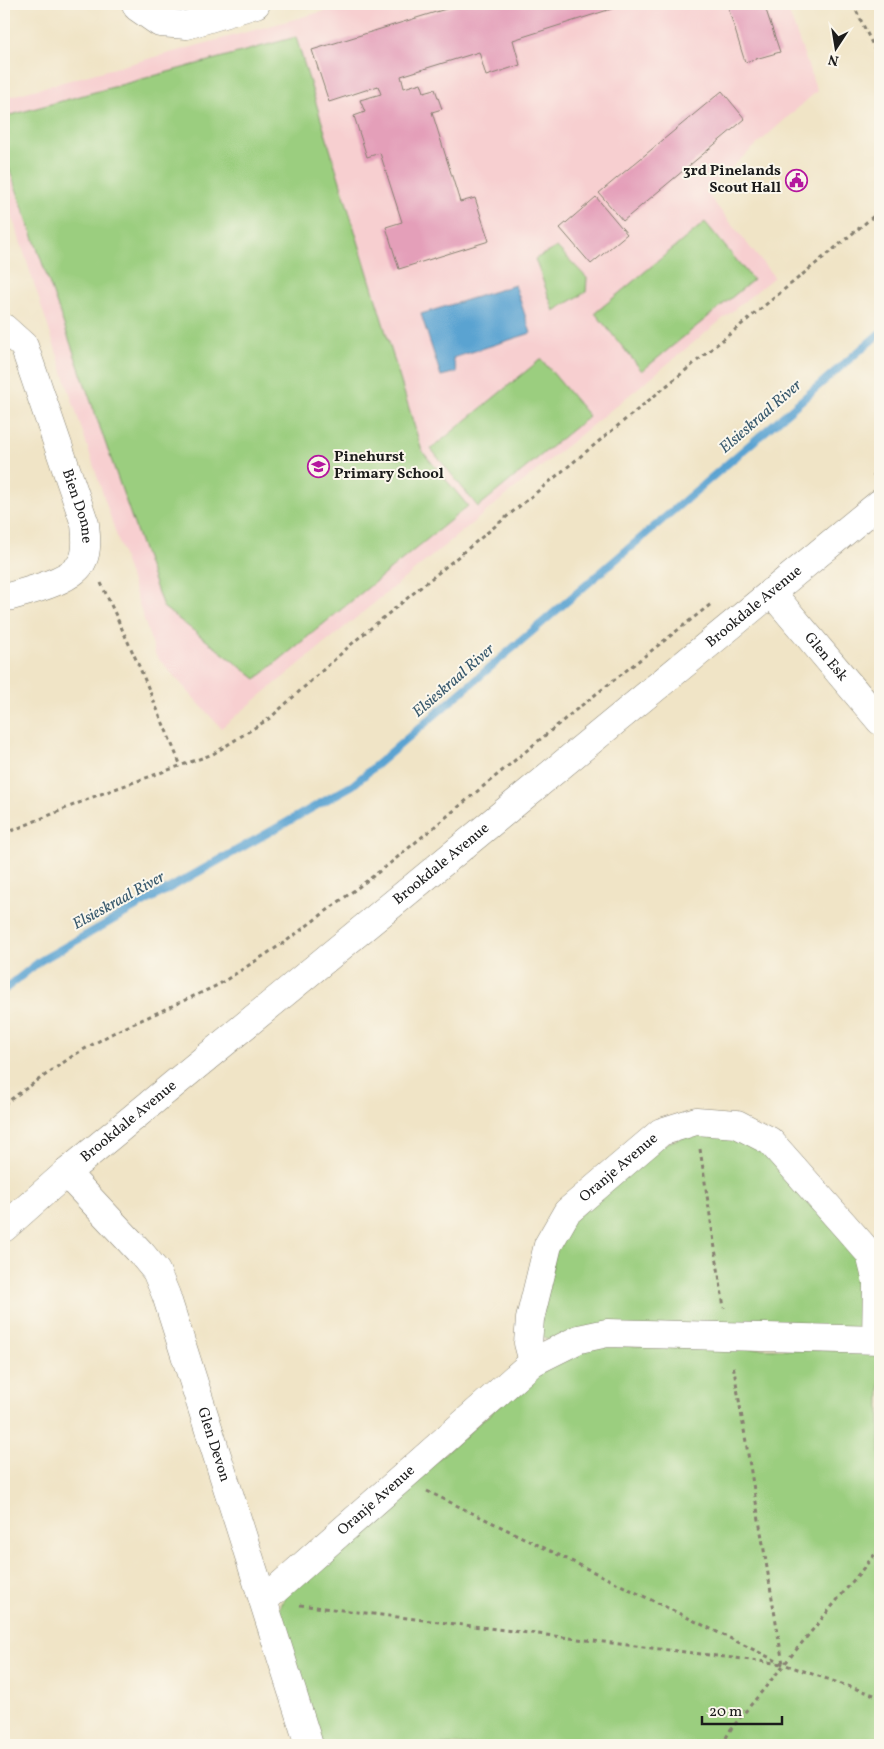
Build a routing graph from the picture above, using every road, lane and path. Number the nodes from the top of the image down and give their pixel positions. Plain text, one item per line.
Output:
1 (136, 4) edge
2 (256, 4) edge
3 (854, 4) edge
4 (880, 60) edge
5 (880, 211) edge
6 (4, 328) edge
7 (880, 470) edge
8 (872, 477) dead end
9 (880, 503) edge
10 (83, 561) junction
11 (771, 592) junction
12 (4, 598) edge
13 (717, 599) dead end
14 (880, 721) edge
15 (182, 766) junction
16 (4, 834) edge
17 (4, 1104) edge
18 (696, 1121) junction
19 (66, 1173) junction
20 (4, 1228) edge
21 (728, 1336) junction
22 (878, 1340) edge
23 (533, 1362) junction
24 (402, 1478) junction
25 (880, 1548) edge
26 (264, 1600) junction
27 (783, 1664) junction
28 (880, 1696) edge
29 (308, 1745) edge
30 (722, 1745) edge

1 - 2 street
3 - 4 path
5 - 15 path
6 - 10 street, Bien Donne
7 - 8 path
9 - 11 street, Brookdale Avenue
10 - 12 street, Bien Donne
10 - 15 path
11 - 14 street, Glen Esk
11 - 19 street, Brookdale Avenue
13 - 17 path
15 - 16 path
18 - 21 path
18 - 22 street, Oranje Avenue
18 - 23 street, Oranje Avenue
19 - 20 street, Brookdale Avenue
19 - 26 street, Glen Devon
21 - 22 street, Oranje Avenue
21 - 23 street, Oranje Avenue
21 - 27 path
23 - 24 street, Oranje Avenue
24 - 26 street, Oranje Avenue
24 - 27 path
25 - 27 path
26 - 27 path
26 - 29 street, Glen Devon
27 - 28 path
27 - 30 path

